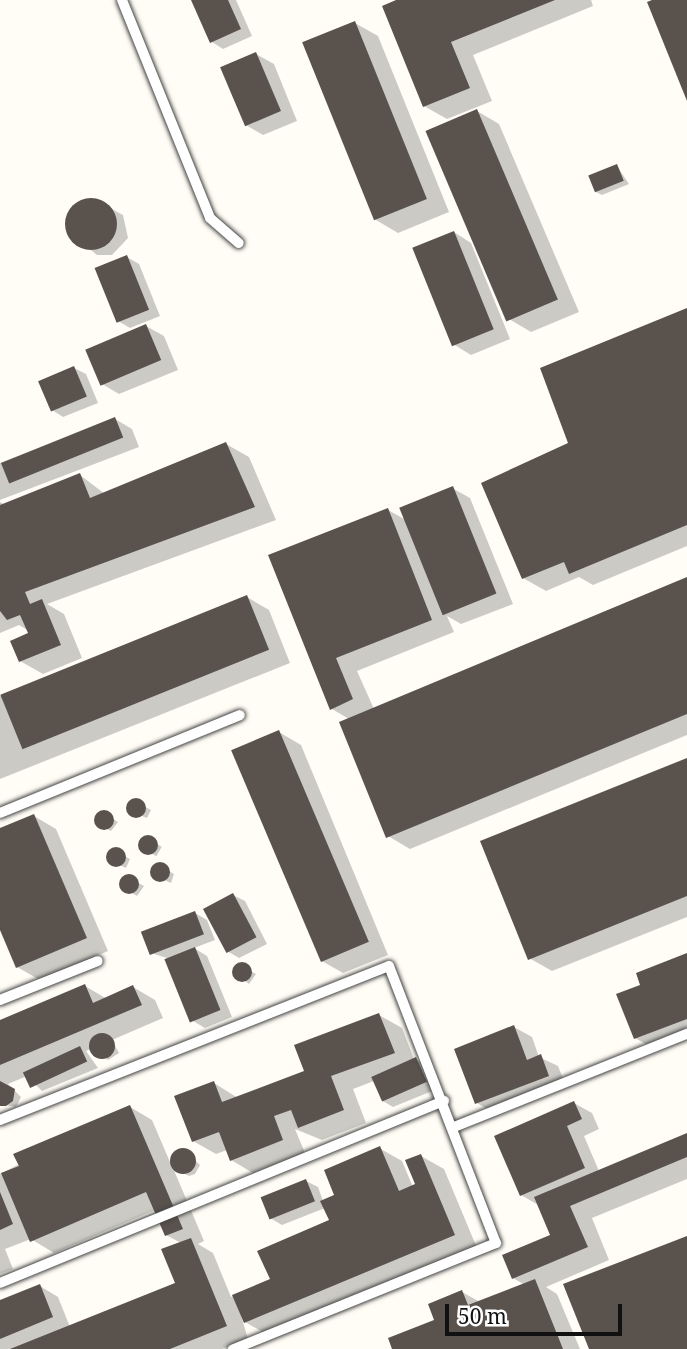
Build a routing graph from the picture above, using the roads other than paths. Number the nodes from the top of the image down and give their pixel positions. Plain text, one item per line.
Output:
1 (122, 0) edge
2 (239, 243) dead end
3 (240, 715) dead end
4 (0, 813) edge
5 (98, 961) dead end
6 (1, 998) edge
7 (687, 1034) edge
8 (444, 1101) junction
9 (0, 1120) edge
10 (454, 1127) junction
11 (0, 1283) edge
12 (233, 1349) edge

1 - 2 lane
3 - 4 lane
5 - 6 lane
7 - 10 lane
8 - 9 lane
8 - 10 lane
8 - 11 lane
10 - 12 lane

